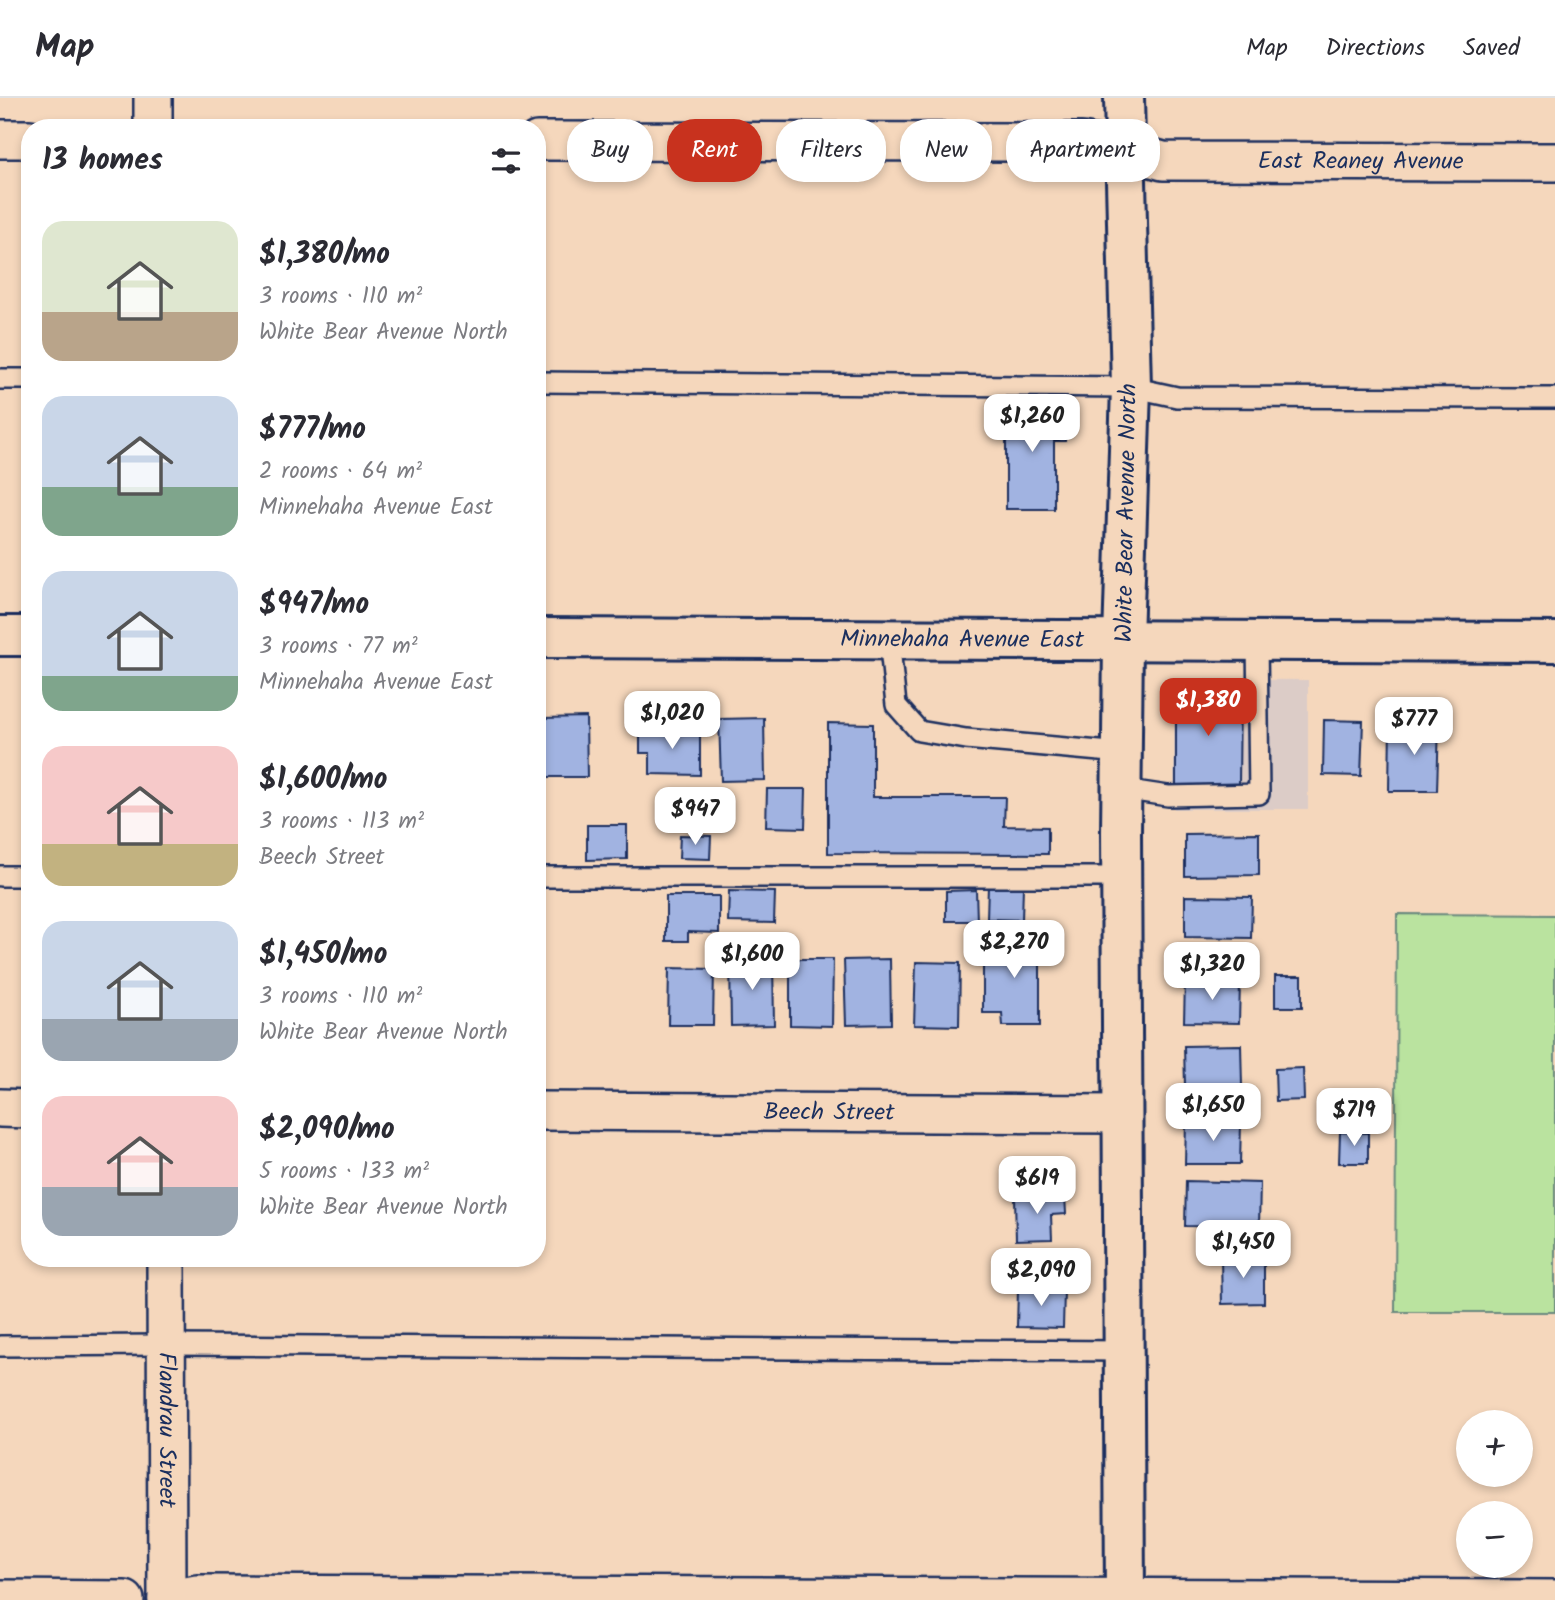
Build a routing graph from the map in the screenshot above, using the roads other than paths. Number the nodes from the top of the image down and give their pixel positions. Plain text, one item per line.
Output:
1 (153, 98) edge
2 (1124, 98) edge
3 (153, 119) edge
4 (1124, 119) edge
5 (0, 139) edge
6 (21, 139) edge
7 (546, 141) edge
8 (1006, 142) edge
9 (1160, 160) edge
10 (1555, 162) edge
11 (1125, 182) edge
12 (0, 379) edge
13 (21, 379) edge
14 (546, 382) edge
15 (1131, 387) junction
16 (1555, 398) edge
17 (0, 636) edge
18 (21, 636) edge
19 (546, 638) edge
20 (889, 638) junction
21 (1123, 640) junction
22 (1257, 641) junction
23 (1555, 642) edge
24 (1122, 771) junction
25 (0, 876) edge
26 (21, 876) edge
27 (546, 877) edge
28 (1122, 877) junction
29 (0, 1108) edge
30 (21, 1108) edge
31 (546, 1111) edge
32 (1122, 1114) junction
33 (166, 1267) edge
34 (166, 1345) junction
35 (0, 1346) edge
36 (1125, 1351) junction
37 (1125, 1598) edge
38 (0, 1599) edge
39 (1555, 1599) edge
40 (125, 1600) edge
41 (167, 1600) edge

1 - 3 street
2 - 4 main road, White Bear Avenue North
5 - 6 street
7 - 8 street, East Reaney Avenue
9 - 10 street, East Reaney Avenue
11 - 15 main road, White Bear Avenue North
12 - 13 lane
14 - 15 lane
15 - 16 lane
15 - 21 main road, White Bear Avenue North
17 - 18 main road
19 - 20 main road, Minnehaha Avenue East
20 - 21 main road, Minnehaha Avenue East
20 - 24 lane
21 - 22 main road, Minnehaha Avenue East
21 - 24 main road, White Bear Avenue North
22 - 23 main road, Minnehaha Avenue East
22 - 24 lane
24 - 28 main road, White Bear Avenue North
25 - 26 lane
27 - 28 lane
28 - 32 main road, White Bear Avenue North
29 - 30 street
31 - 32 street, Beech Street
32 - 36 main road, White Bear Avenue North
33 - 34 street, Flandrau Street
34 - 35 lane
34 - 36 lane
34 - 41 street, Flandrau Street
36 - 37 main road, White Bear Avenue North
37 - 39 street
37 - 41 street
38 - 40 street

